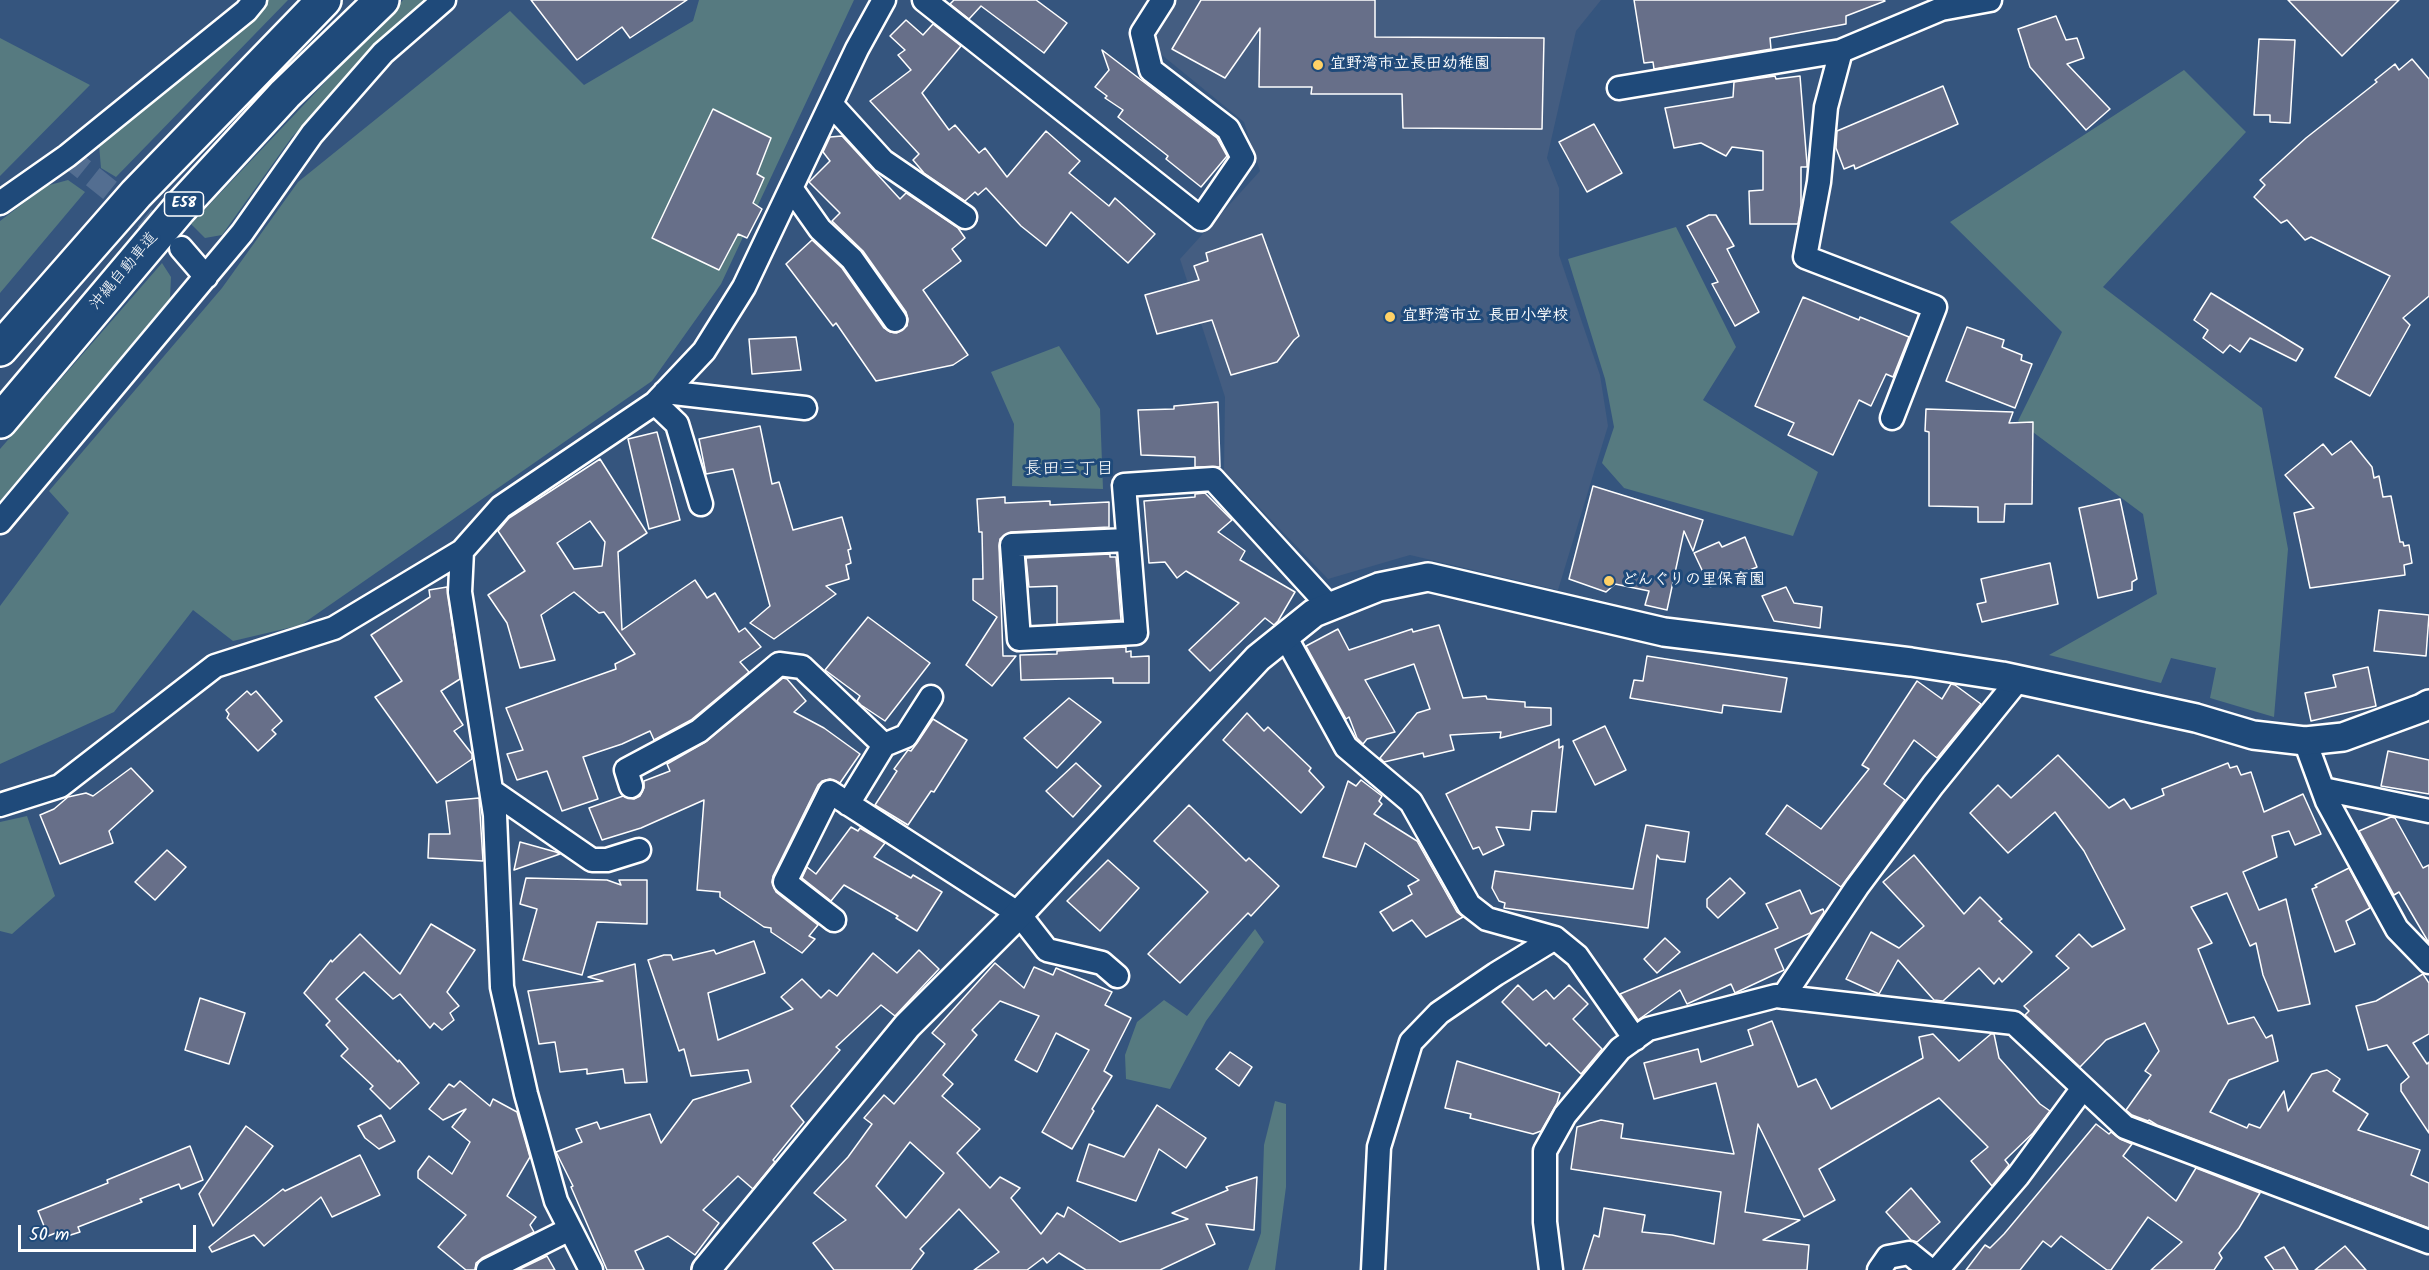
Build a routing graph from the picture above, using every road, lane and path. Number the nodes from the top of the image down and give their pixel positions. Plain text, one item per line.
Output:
1 (255, 0) edge
2 (324, 0) edge
3 (382, 0) edge
4 (444, 0) edge
5 (884, 0) edge
6 (924, 0) edge
7 (1163, 0) edge
8 (1990, 0) edge
9 (1841, 51) junction
10 (1619, 88) dead end
11 (831, 104) junction
12 (791, 188) junction
13 (0, 203) edge
14 (966, 217) dead end
15 (181, 248) tunnel mouth
16 (206, 277) junction
17 (895, 320) dead end
18 (0, 349) edge
19 (660, 398) junction
20 (805, 408) dead end
21 (1892, 418) dead end
22 (0, 421) edge
23 (701, 504) dead end
24 (0, 522) edge
25 (1128, 540) junction
26 (462, 551) junction
27 (1330, 607) junction
28 (1285, 636) junction
29 (2018, 680) junction
30 (931, 697) dead end
31 (2429, 704) edge
32 (2305, 741) junction
33 (884, 745) junction
34 (631, 786) dead end
35 (2323, 789) junction
36 (492, 790) junction
37 (848, 804) junction
38 (0, 805) edge
39 (2429, 811) edge
40 (639, 850) dead end
41 (1018, 914) junction
42 (834, 920) dead end
43 (1555, 939) junction
44 (2429, 962) edge
45 (1117, 976) dead end
46 (1784, 997) junction
47 (1635, 1039) junction
48 (2083, 1088) junction
49 (570, 1229) junction
50 (2429, 1242) edge
51 (488, 1270) edge
52 (591, 1270) edge
53 (706, 1270) edge
54 (1373, 1270) edge
55 (1551, 1270) edge
56 (1879, 1270) edge
57 (1930, 1270) edge
58 (1937, 1270) edge

1 - 13 street
2 - 18 highway, E58
3 - 22 highway, 沖縄自動車道 / E58
4 - 16 street
5 - 11 street
6 - 7 street
8 - 9 street
9 - 10 street
9 - 21 street
11 - 12 street
11 - 14 street
12 - 17 street
12 - 19 street
15 - 16 street
16 - 24 street
19 - 20 street
19 - 23 street
19 - 26 street
25 - 25 street
25 - 27 street
26 - 36 street
26 - 38 street
27 - 28 street
27 - 29 street
28 - 41 street
28 - 43 street
29 - 32 street
29 - 46 street
30 - 33 street
31 - 32 street
32 - 35 street
33 - 34 street
33 - 37 street
35 - 39 street
35 - 44 street
36 - 40 street
36 - 49 street
37 - 41 street
37 - 42 street
41 - 45 street
41 - 53 street
43 - 47 street
43 - 54 street
46 - 47 street
46 - 48 street
47 - 55 street
48 - 50 street
48 - 58 street
49 - 51 street
49 - 52 street
56 - 57 street

